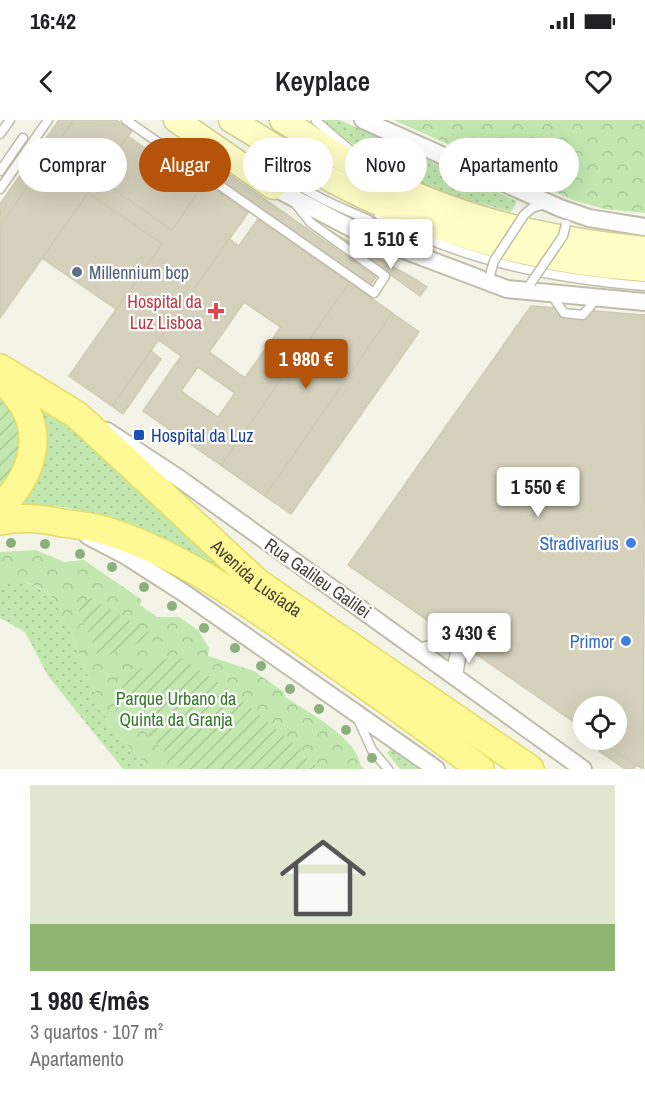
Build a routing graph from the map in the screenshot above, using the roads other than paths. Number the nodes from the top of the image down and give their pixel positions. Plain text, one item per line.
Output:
1 (10, 120) edge
2 (126, 120) edge
3 (176, 120) edge
4 (216, 120) edge
5 (231, 120) edge
6 (282, 120) edge
7 (363, 120) edge
8 (44, 121) edge
9 (316, 121) edge
10 (0, 134) edge
11 (255, 138) edge
12 (18, 144) edge
13 (243, 154) edge
14 (243, 165) edge
15 (0, 171) edge
16 (333, 182) edge
17 (0, 189) edge
18 (282, 192) edge
19 (284, 192) edge
20 (312, 192) edge
21 (338, 195) dead end
22 (419, 196) junction
23 (558, 212) junction
24 (369, 220) dead end
25 (645, 227) edge
26 (645, 249) edge
27 (645, 270) edge
28 (489, 279) junction
29 (645, 286) edge
30 (524, 287) junction
31 (645, 302) edge
32 (0, 368) edge
33 (0, 375) edge
34 (77, 415) junction
35 (0, 507) edge
36 (0, 522) edge
37 (64, 523) junction
38 (446, 633) dead end
39 (460, 643) dead end
40 (417, 649) junction
41 (352, 662) junction
42 (454, 675) junction
43 (354, 711) junction
44 (440, 751) dead end
45 (574, 767) edge
46 (388, 769) edge
47 (436, 769) edge
48 (479, 769) edge
49 (530, 769) edge

1 - 10 lane
2 - 18 lane
3 - 14 main road
4 - 13 main road
5 - 11 main road
6 - 22 main road
7 - 23 street
8 - 17 lane
9 - 22 lane
12 - 15 lane
16 - 27 main road
19 - 28 street
20 - 24 lane
21 - 29 lane
22 - 26 main road
23 - 25 street
23 - 28 lane, bridge
23 - 30 lane, bridge
28 - 30 street
30 - 31 street
32 - 34 main road, Avenida Lusíada
33 - 35 main road
34 - 40 street, Rua Galileu Galilei
34 - 41 main road, Avenida Lusíada
36 - 37 main road, Avenida Lusíada
37 - 41 main road, Avenida Lusíada
37 - 43 street
38 - 40 lane
39 - 42 lane
40 - 42 street, Rua Galileu Galilei
41 - 48 main road, Avenida Lusíada
41 - 49 main road, Avenida Lusíada
42 - 45 street, Rua Galileu Galilei
43 - 46 lane
43 - 47 street
44 - 48 lane

